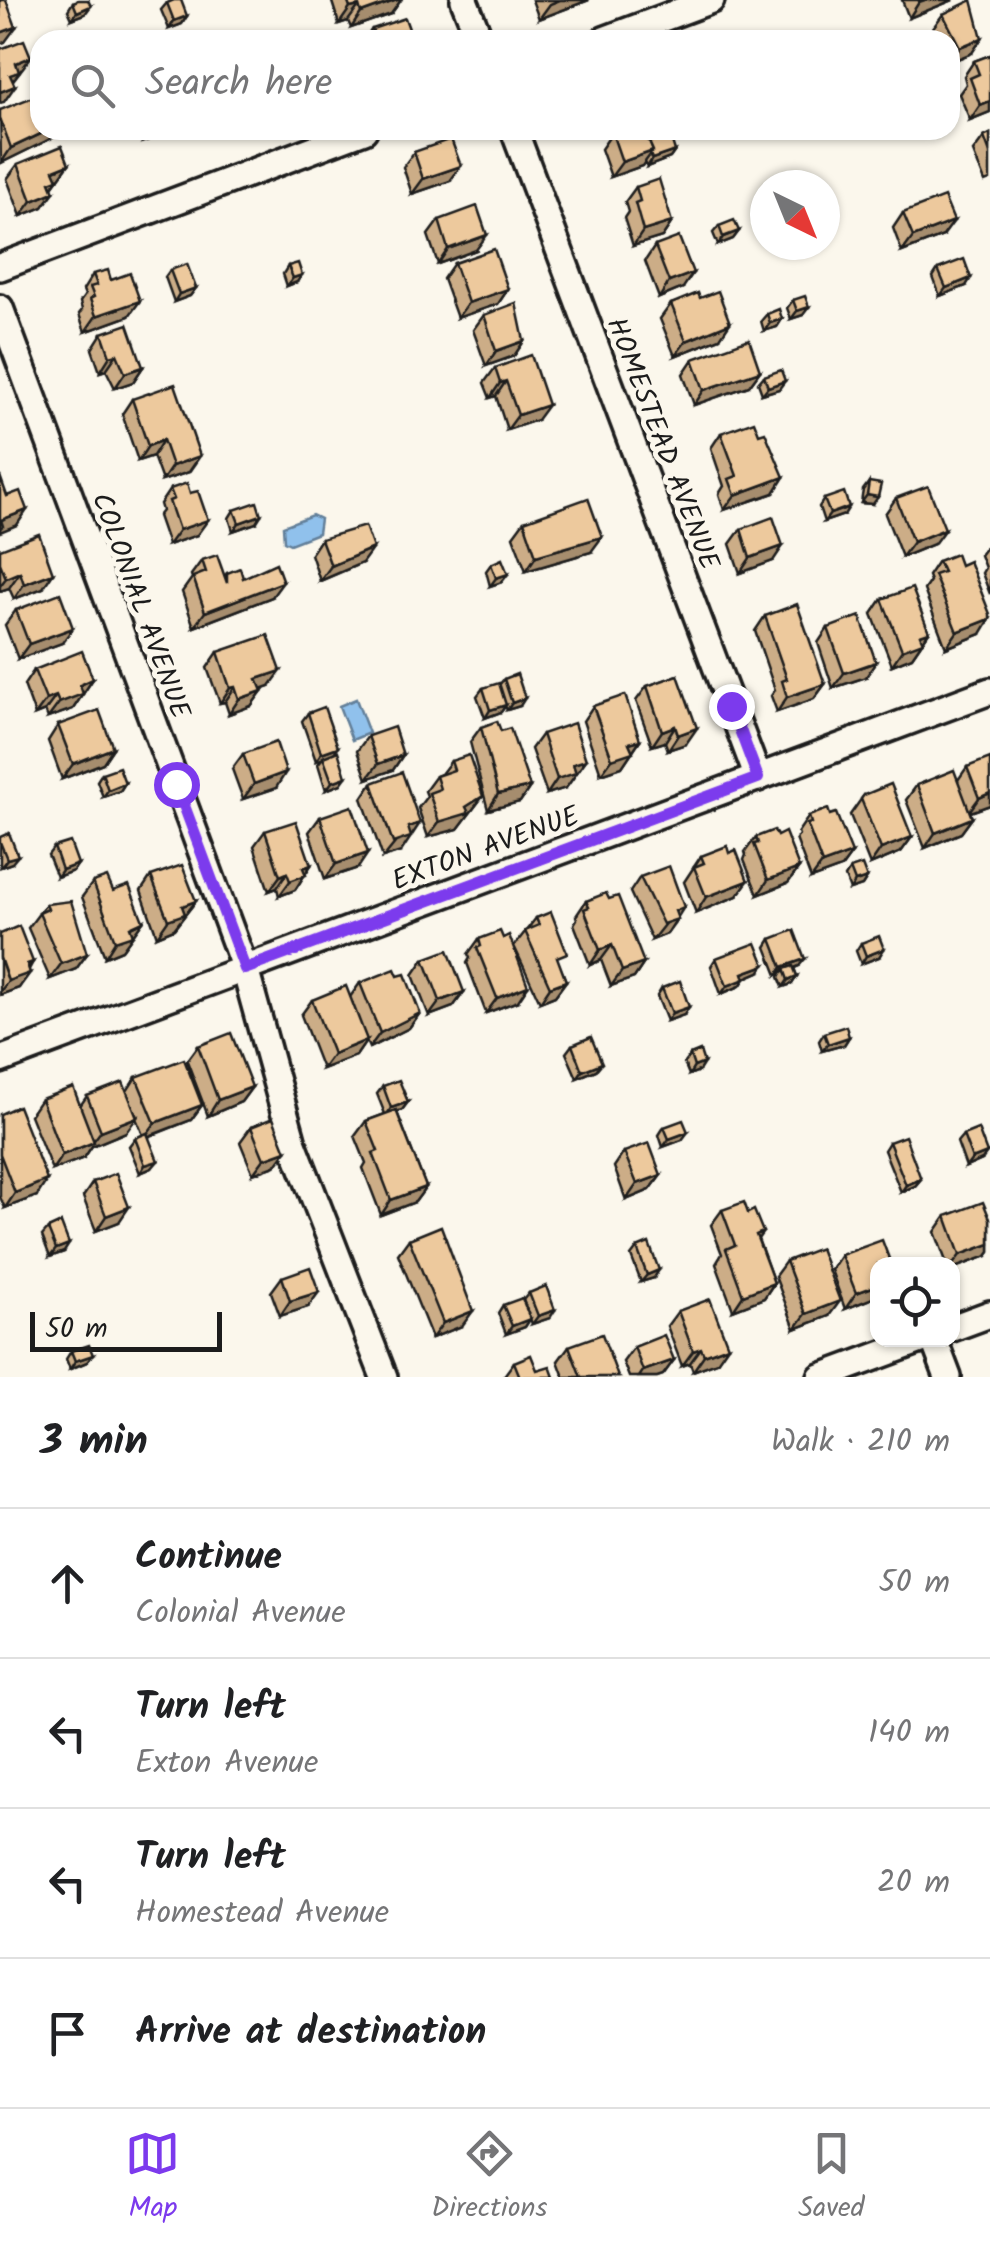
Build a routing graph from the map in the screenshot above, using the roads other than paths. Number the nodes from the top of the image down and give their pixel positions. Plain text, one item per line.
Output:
1 (464, 0) edge
2 (711, 0) edge
3 (476, 30) edge
4 (631, 30) edge
5 (337, 140) edge
6 (518, 140) edge
7 (0, 267) edge
8 (0, 308) edge
9 (990, 690) edge
10 (758, 778) junction
11 (245, 969) junction
12 (0, 1060) edge
13 (990, 1314) edge
14 (960, 1325) edge
15 (902, 1347) edge
16 (937, 1347) edge
17 (384, 1377) edge
18 (821, 1377) edge
19 (948, 1377) edge

1 - 3 street
2 - 4 street
5 - 7 street
6 - 10 street, HOMESTEAD AVENUE
8 - 11 street, COLONIAL AVENUE
9 - 10 street, EXTON AVENUE
10 - 11 street, EXTON AVENUE
11 - 12 street, EXTON AVENUE
11 - 17 street, COLONIAL AVENUE
13 - 14 street
15 - 18 street
16 - 19 street

